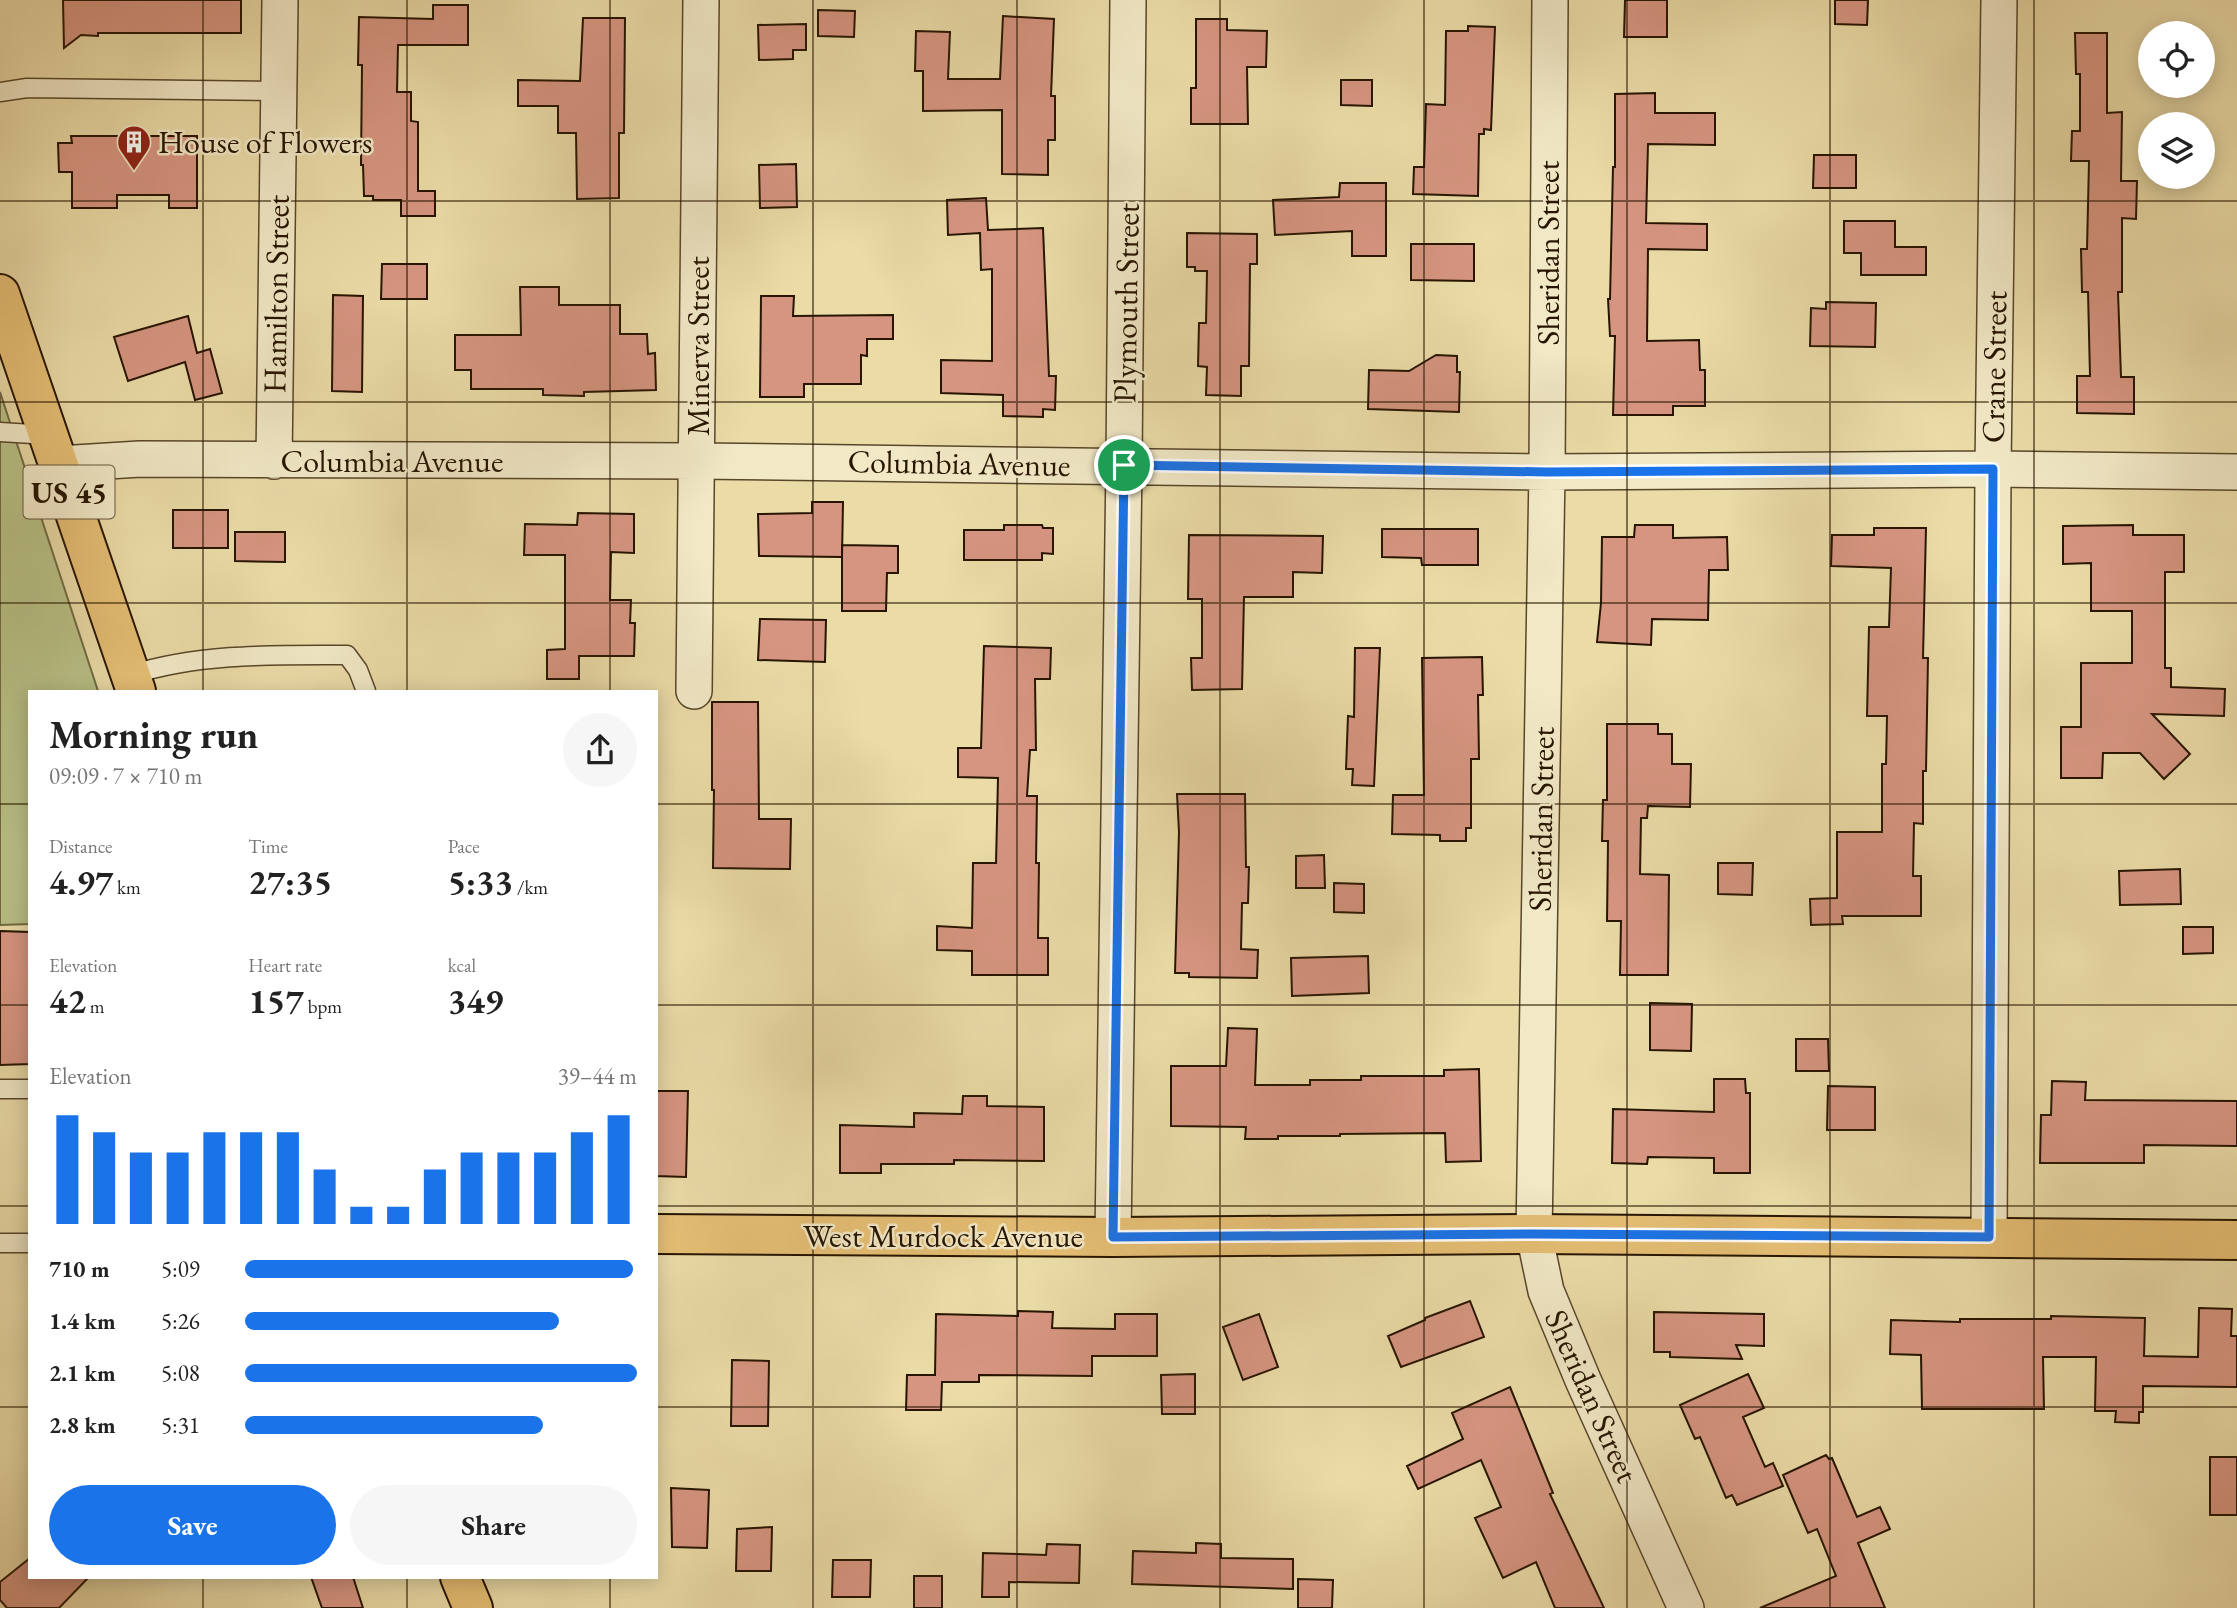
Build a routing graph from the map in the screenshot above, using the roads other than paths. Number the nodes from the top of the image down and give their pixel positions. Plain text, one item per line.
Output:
1 (280, 0) edge
2 (701, 0) edge
3 (1128, 0) edge
4 (1550, 0) edge
5 (1999, 0) edge
6 (278, 91) junction
7 (0, 92) edge
8 (0, 294) edge
9 (0, 432) edge
10 (53, 449) junction
11 (274, 461) junction
12 (697, 461) junction
13 (1124, 465) junction
14 (1993, 469) junction
15 (1547, 472) junction
16 (2237, 472) edge
17 (134, 683) edge
18 (366, 690) edge
19 (694, 691) dead end
20 (0, 1089) edge
21 (28, 1089) edge
22 (658, 1234) edge
23 (1534, 1234) junction
24 (1113, 1237) junction
25 (1989, 1237) junction
26 (2237, 1240) edge
27 (0, 1243) edge
28 (28, 1243) edge
29 (461, 1579) edge
30 (479, 1579) edge
31 (473, 1608) edge
32 (482, 1608) edge
33 (1686, 1608) edge

1 - 6 street, Hamilton Street
2 - 12 street, Minerva Street
3 - 13 street, Plymouth Street
4 - 15 street, Sheridan Street
5 - 14 street, Crane Street
6 - 7 lane
6 - 11 street, Hamilton Street
8 - 10 main road, US 45
9 - 10 lane
10 - 11 street, Columbia Avenue
10 - 17 main road, US 45
11 - 12 street, Columbia Avenue
12 - 13 street, Columbia Avenue
12 - 19 street, Minerva Street
13 - 15 street, Columbia Avenue
13 - 24 street, Plymouth Street
14 - 15 street, Columbia Avenue
14 - 16 street, Columbia Avenue
14 - 25 street, Crane Street
15 - 23 street, Sheridan Street
17 - 18 lane
20 - 21 lane
22 - 24 main road, West Murdock Avenue
23 - 24 main road, West Murdock Avenue
23 - 25 main road, West Murdock Avenue
23 - 33 street, Sheridan Street
25 - 26 main road, West Murdock Avenue
27 - 28 lane
29 - 31 main road
30 - 32 main road

